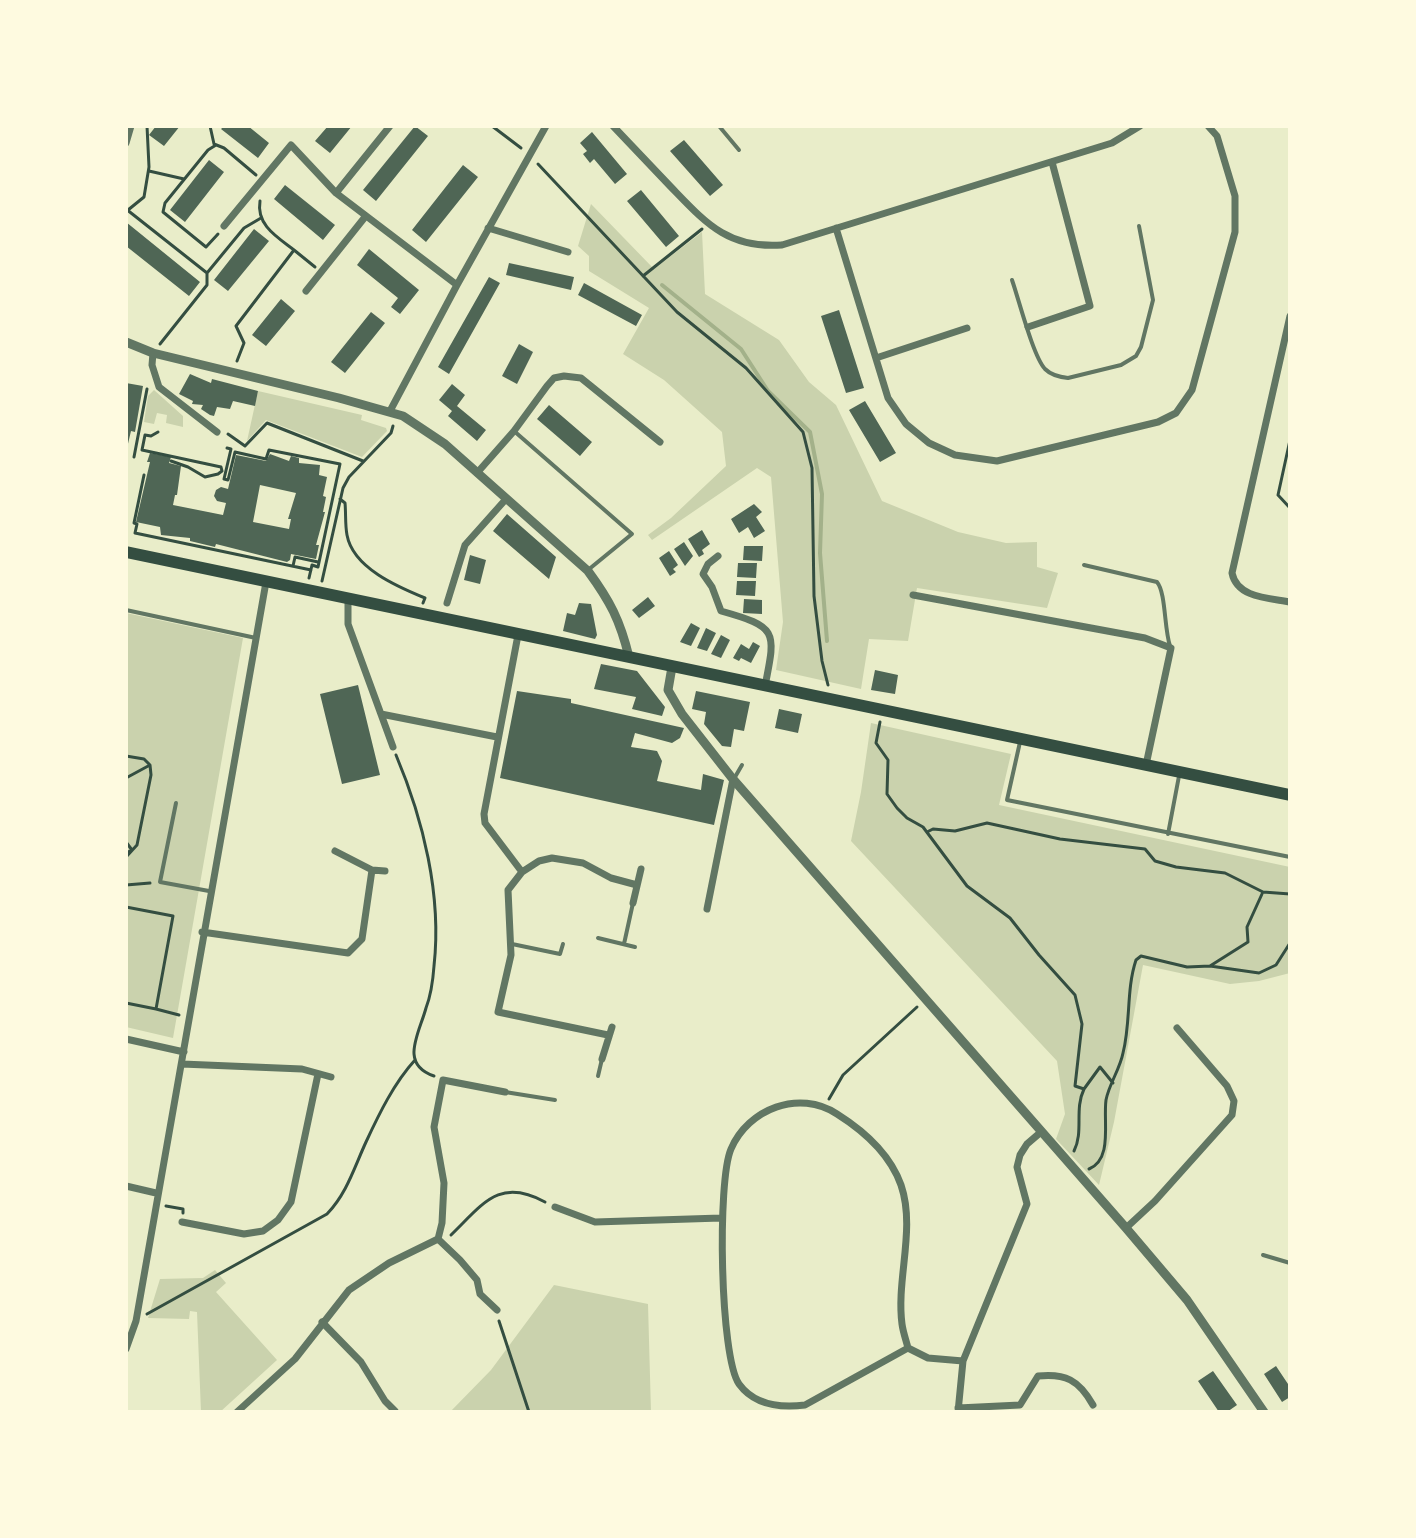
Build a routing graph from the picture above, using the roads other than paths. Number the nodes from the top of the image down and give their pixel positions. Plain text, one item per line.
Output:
1 (131, 126) edge
2 (390, 126) edge
3 (546, 126) edge
4 (613, 126) edge
5 (719, 126) edge
6 (1140, 126) edge
7 (1208, 126) edge
8 (126, 143) edge
9 (739, 150) dead end
10 (1052, 162) junction
11 (336, 193) junction
12 (365, 217) junction
13 (224, 226) road end
14 (1139, 226) dead end
15 (488, 228) junction
16 (836, 228) junction
17 (568, 252) dead end
18 (1012, 280) dead end
19 (457, 285) junction
20 (306, 291) dead end
21 (1290, 316) edge
22 (1028, 327) junction
23 (967, 328) dead end
24 (126, 342) edge
25 (153, 353) junction
26 (876, 358) junction
27 (390, 411) junction
28 (219, 431) road end
29 (514, 431) junction
30 (660, 442) dead end
31 (477, 473) junction
32 (506, 499) junction
33 (126, 552) edge
34 (718, 556) dead end
35 (1084, 565) dead end
36 (588, 571) junction
37 (266, 582) junction
38 (913, 595) dead end
39 (348, 599) junction
40 (1290, 602) edge
41 (447, 603) dead end
42 (126, 610) edge
43 (518, 635) junction
44 (256, 638) junction
45 (1171, 648) junction
46 (629, 657) junction
47 (672, 667) junction
48 (765, 687) junction
49 (381, 714) junction
50 (497, 737) junction
51 (1021, 739) junction
52 (393, 747) road end
53 (742, 765) dead end
54 (1146, 765) junction
55 (1180, 773) junction
56 (733, 779) junction
57 (1290, 795) edge
58 (176, 803) dead end
59 (1168, 834) junction
60 (335, 851) dead end
61 (1290, 857) edge
62 (641, 869) dead end
63 (372, 870) junction
64 (385, 871) dead end
65 (522, 872) junction
66 (637, 885) junction
67 (209, 891) junction
68 (633, 903) joint
69 (707, 909) dead end
70 (202, 932) junction
71 (598, 938) dead end
72 (512, 944) junction
73 (563, 944) dead end
74 (624, 944) junction
75 (635, 947) dead end
76 (1177, 1028) dead end
77 (126, 1039) edge
78 (184, 1052) junction
79 (602, 1059) joint
80 (182, 1064) junction
81 (318, 1074) junction
82 (598, 1076) dead end
83 (331, 1077) dead end
84 (505, 1092) joint
85 (555, 1100) dead end
86 (1041, 1132) junction
87 (126, 1186) edge
88 (156, 1193) junction
89 (555, 1207) road end
90 (721, 1218) junction
91 (182, 1222) road end
92 (1126, 1228) junction
93 (440, 1241) junction
94 (1263, 1255) dead end
95 (1290, 1263) edge
96 (497, 1310) road end
97 (136, 1321) junction
98 (322, 1322) junction
99 (126, 1326) edge
100 (908, 1348) junction
101 (126, 1349) edge
102 (963, 1361) junction
103 (1093, 1405) dead end
104 (958, 1410) edge
105 (395, 1411) edge
106 (237, 1412) edge
107 (1264, 1412) edge

1 - 8 street
2 - 11 street
3 - 15 street
4 - 16 street
5 - 9 lane
6 - 10 street
7 - 26 street
10 - 16 street
10 - 22 street
11 - 12 street
11 - 13 street
12 - 19 street
12 - 20 street
14 - 22 lane
15 - 17 street
15 - 19 street
16 - 26 street
18 - 22 lane
19 - 27 street
21 - 40 street
23 - 26 street
24 - 25 street
25 - 27 street
25 - 28 street
27 - 31 street
29 - 30 street
29 - 31 street
29 - 36 lane
31 - 32 street
32 - 36 street
32 - 41 street
33 - 37 main road
34 - 48 street
35 - 45 lane
36 - 46 street
37 - 39 main road
37 - 44 street
38 - 45 street
39 - 43 main road
39 - 49 street
42 - 44 lane
43 - 46 main road
43 - 50 street
44 - 67 street
45 - 54 street
46 - 47 main road
47 - 48 main road
47 - 56 street
48 - 51 main road
49 - 50 street
49 - 52 street
50 - 65 street
51 - 54 main road
51 - 59 lane
53 - 56 lane
54 - 55 main road
55 - 57 main road
55 - 59 lane
56 - 69 street
56 - 86 street
58 - 67 lane
59 - 61 lane
60 - 63 street
62 - 66 street
63 - 64 street
63 - 70 street
65 - 66 street
65 - 72 street
66 - 68 street
67 - 70 street
68 - 74 lane
70 - 78 street
71 - 74 lane
72 - 73 lane
72 - 79 street
74 - 75 lane
76 - 92 street
77 - 78 street
78 - 80 street
79 - 82 lane
80 - 81 street
80 - 88 street
81 - 83 street
81 - 91 street
84 - 85 lane
84 - 93 street
86 - 92 street
86 - 102 street
87 - 88 street
88 - 97 street
89 - 90 street
90 - 100 street
90 - 100 street
92 - 107 street
93 - 96 street
93 - 98 street
94 - 95 lane
97 - 99 street
97 - 101 street
98 - 105 street
98 - 106 street
100 - 102 street
102 - 104 street
103 - 104 street

